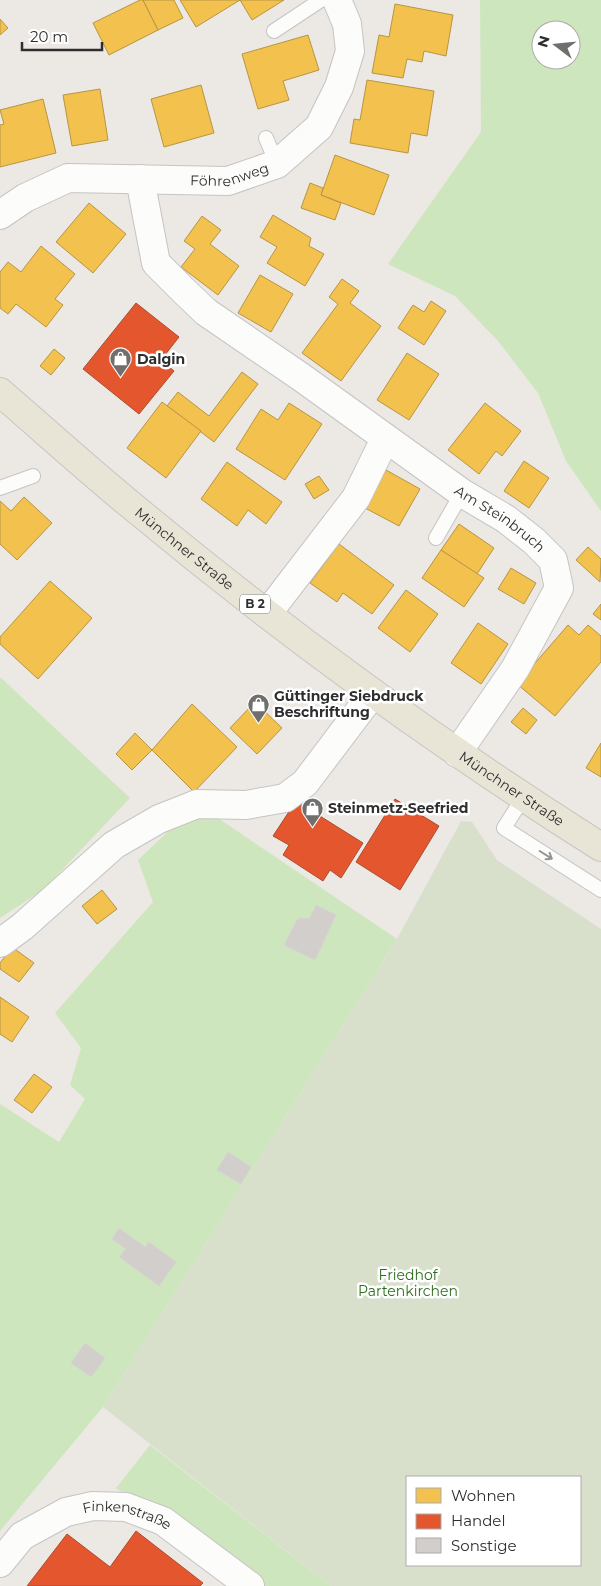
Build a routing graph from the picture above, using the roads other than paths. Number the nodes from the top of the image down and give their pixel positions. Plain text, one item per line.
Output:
1 (321, 0) edge
2 (337, 0) edge
3 (274, 31) dead end
4 (266, 138) dead end
5 (278, 164) junction
6 (140, 179) junction
7 (0, 215) edge
8 (0, 392) edge
9 (385, 439) junction
10 (33, 476) dead end
11 (0, 488) edge
12 (462, 493) junction
13 (436, 538) dead end
14 (267, 614) junction
15 (373, 693) junction
16 (457, 753) junction
17 (523, 798) junction
18 (601, 847) edge
19 (601, 890) edge
20 (0, 943) edge
21 (0, 1563) edge
22 (243, 1584) edge

1 - 3 lane
2 - 5 street, Föhrenweg
4 - 5 lane
5 - 6 street, Föhrenweg
6 - 7 street, Föhrenweg
6 - 9 street, Am Steinbruch
8 - 14 main road, Münchner Straße / B 2
9 - 12 street, Am Steinbruch
9 - 14 street
10 - 11 lane
12 - 13 lane
12 - 16 street, Am Steinbruch
14 - 15 main road, Münchner Straße / B 2
15 - 16 main road, Münchner Straße / B 2
15 - 20 street
16 - 17 main road, Münchner Straße / B 2
17 - 18 main road, Münchner Straße / B 2
17 -> 19 lane
21 - 22 street, Finkenstraße

